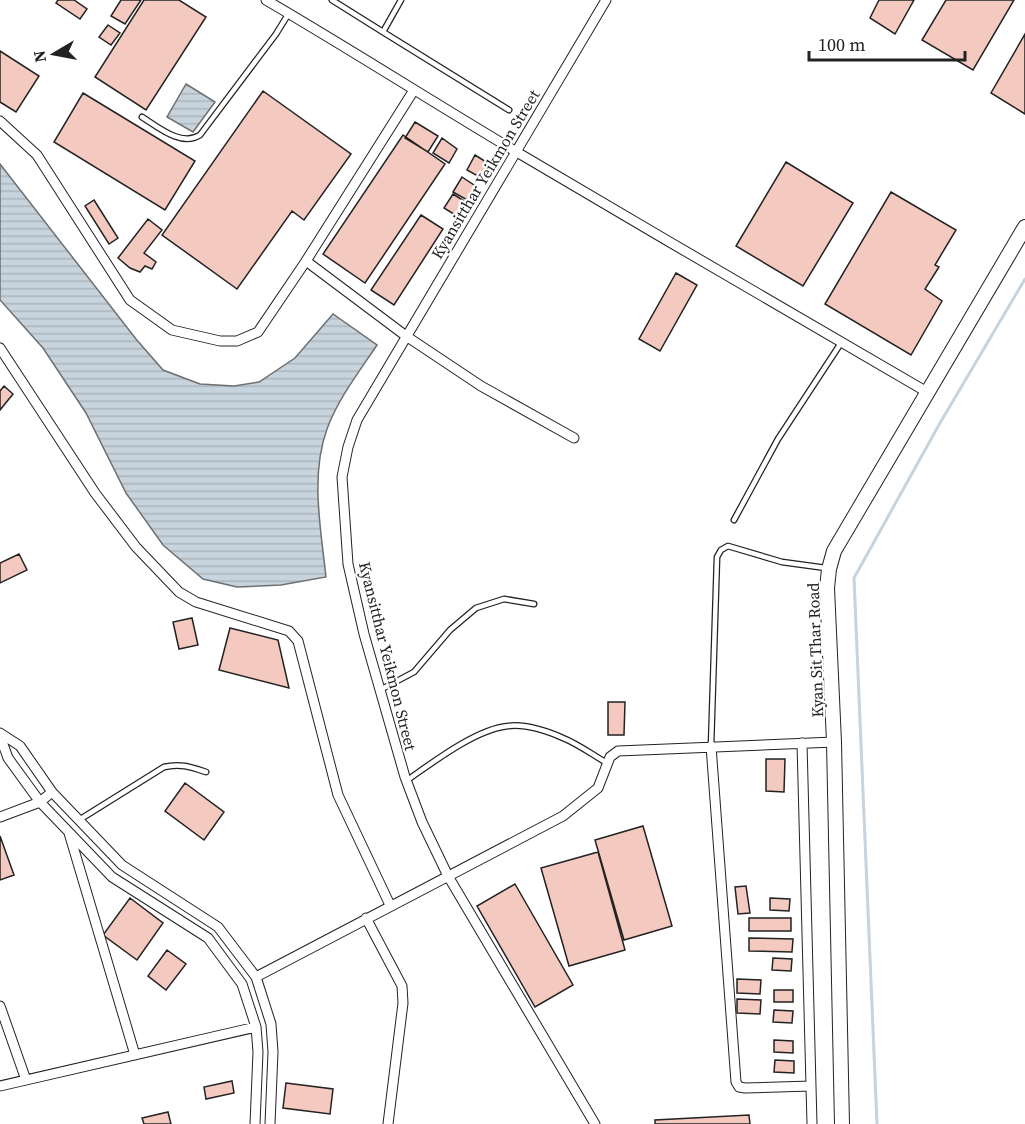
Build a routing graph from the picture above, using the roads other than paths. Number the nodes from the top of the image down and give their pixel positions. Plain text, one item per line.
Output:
1 (266, 0) edge
2 (332, 0) edge
3 (401, 0) edge
4 (606, 0) edge
5 (289, 13) junction
6 (383, 32) junction
7 (414, 90) junction
8 (509, 111) dead end
9 (142, 117) dead end
10 (0, 121) edge
11 (516, 151) junction
12 (1025, 227) edge
13 (306, 261) junction
14 (406, 336) junction
15 (841, 342) junction
16 (0, 348) edge
17 (927, 392) junction
18 (574, 438) dead end
19 (734, 520) dead end
20 (829, 569) junction
21 (534, 604) dead end
22 (380, 690) junction
23 (0, 735) edge
24 (834, 742) junction
25 (802, 743) junction
26 (711, 746) junction
27 (607, 763) junction
28 (206, 772) dead end
29 (406, 781) junction
30 (52, 792) junction
31 (40, 802) junction
32 (0, 817) edge
33 (79, 819) junction
34 (68, 830) junction
35 (448, 876) junction
36 (390, 905) junction
37 (366, 918) junction
38 (256, 977) junction
39 (0, 1006) edge
40 (256, 1027) junction
41 (135, 1054) junction
42 (26, 1080) junction
43 (0, 1086) edge
44 (811, 1086) junction
45 (255, 1124) edge
46 (270, 1124) edge
47 (388, 1124) edge
48 (595, 1124) edge
49 (812, 1124) edge
50 (842, 1124) edge

1 - 5 street
2 - 6 lane
3 - 6 lane
4 - 11 street, Kyansitthar Yeikmon Street
5 - 7 street
5 - 9 lane
6 - 8 lane
7 - 11 street
7 - 13 street
10 - 13 street
11 - 14 street, Kyansitthar Yeikmon Street
11 - 15 street
12 - 17 main road, Kyan Sit Thar Road
13 - 14 street
14 - 18 street
14 - 22 street, Kyansitthar Yeikmon Street
15 - 17 street
15 - 19 lane
16 - 36 street
17 - 20 main road, Kyan Sit Thar Road
20 - 24 main road, Kyan Sit Thar Road
20 - 26 lane
21 - 22 lane
22 - 29 street, Kyansitthar Yeikmon Street
23 - 30 street
23 - 31 street
24 - 25 street
24 - 50 main road, Kyan Sit Thar Road
25 - 26 street
25 - 44 street
26 - 27 street
26 - 44 street
27 - 29 lane
27 - 35 street
28 - 33 lane
29 - 35 street, Kyansitthar Yeikmon Street
30 - 31 street
30 - 33 street
31 - 32 street
31 - 34 street
33 - 38 street
34 - 40 street
34 - 41 street
35 - 36 street
35 - 48 street, Kyansitthar Yeikmon Street
36 - 37 street
37 - 38 street
37 - 47 street
38 - 46 street
39 - 42 street
40 - 41 street
40 - 45 street
41 - 42 street
42 - 43 street
44 - 49 street

